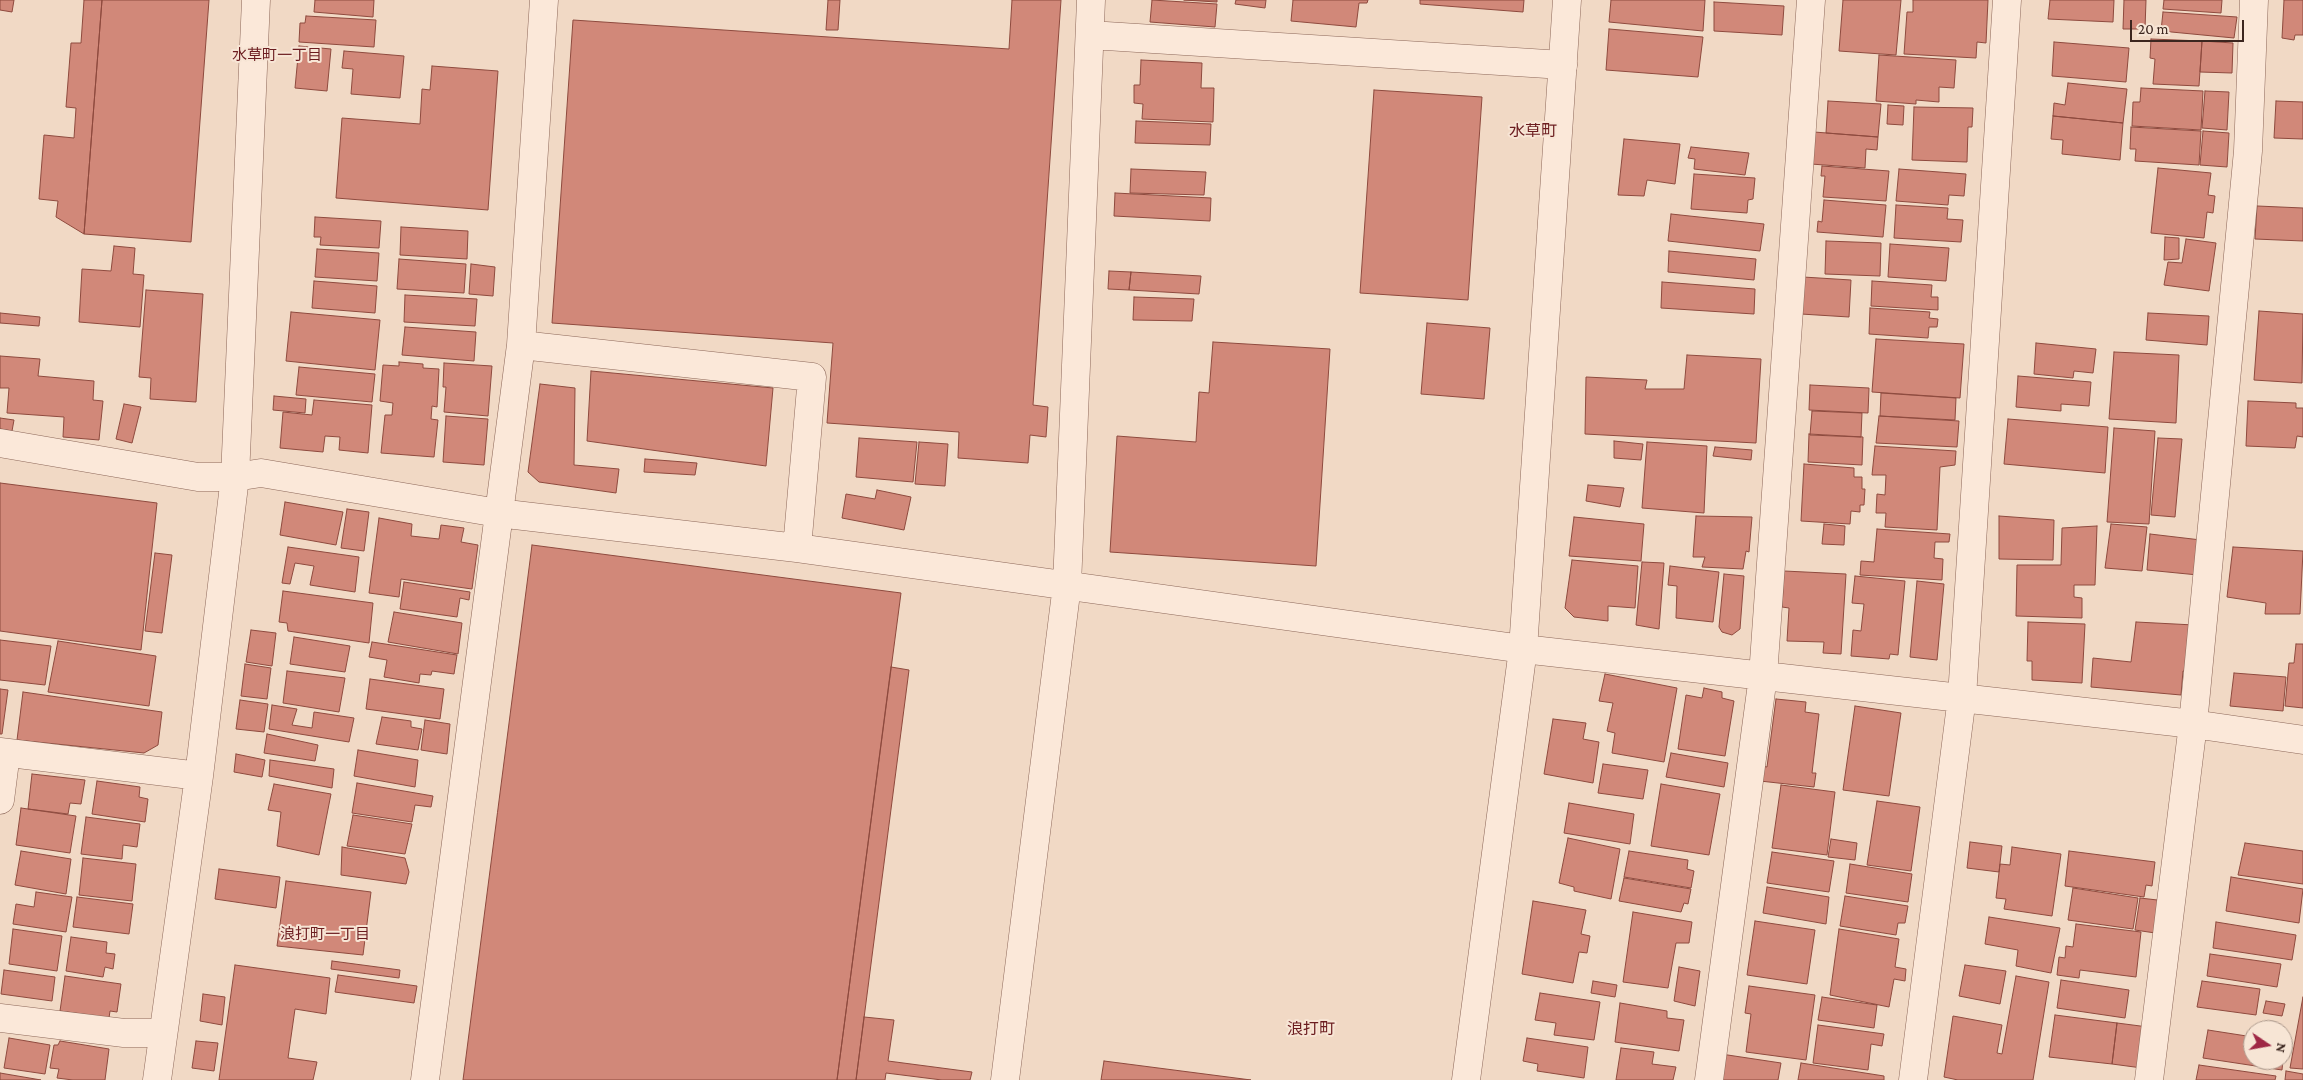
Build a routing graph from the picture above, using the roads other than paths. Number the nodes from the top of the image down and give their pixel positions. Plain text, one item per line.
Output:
1 (256, 0) edge
2 (544, 0) edge
3 (1091, 0) edge
4 (1567, 0) edge
5 (1811, 0) edge
6 (2007, 0) edge
7 (2254, 0) edge
8 (1090, 35) junction
9 (1563, 65) junction
10 (521, 345) junction
11 (0, 443) edge
12 (235, 478) junction
13 (498, 513) junction
14 (797, 548) junction
15 (1067, 585) junction
16 (1523, 649) junction
17 (1763, 676) junction
18 (1962, 698) junction
19 (2193, 724) junction
20 (2303, 740) edge
21 (3, 752) edge
22 (199, 776) junction
23 (0, 800) edge
24 (0, 1018) edge
25 (164, 1033) junction
26 (157, 1080) edge
27 (425, 1080) edge
28 (1005, 1080) edge
29 (1466, 1080) edge
30 (1709, 1080) edge
31 (1913, 1080) edge
32 (2149, 1080) edge

1 - 12 street
2 - 10 street
3 - 8 street
4 - 9 street
5 - 17 street
6 - 18 street
7 - 19 street
8 - 9 street
8 - 15 street
9 - 16 street
10 - 13 street
10 - 14 street
11 - 12 street
12 - 13 street
12 - 22 street
13 - 14 street
13 - 27 street
14 - 15 street
15 - 16 street
15 - 28 street
16 - 17 street
16 - 29 street
17 - 18 street
17 - 30 street
18 - 19 street
18 - 31 street
19 - 20 street
19 - 32 street
21 - 22 street
21 - 23 street
22 - 25 street
24 - 25 street
25 - 26 street

